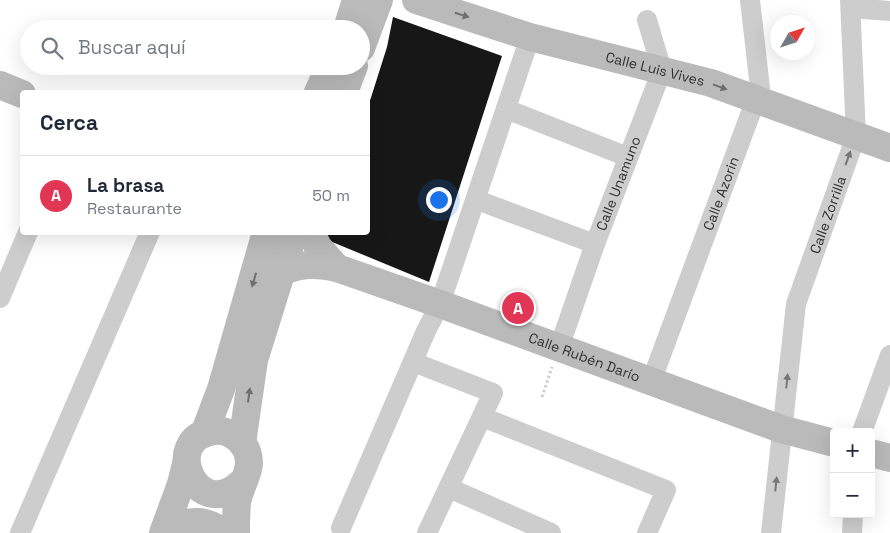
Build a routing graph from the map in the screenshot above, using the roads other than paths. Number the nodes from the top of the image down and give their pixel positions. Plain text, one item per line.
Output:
1 (356, 0) edge
2 (378, 0) edge
3 (410, 0) edge
4 (416, 0) edge
5 (750, 0) edge
6 (851, 4) edge
7 (890, 11) edge
8 (358, 20) edge
9 (367, 20) edge
10 (647, 20) dead end
11 (370, 27) edge
12 (530, 37) junction
13 (662, 70) junction
14 (326, 75) edge
15 (351, 75) edge
16 (319, 90) edge
17 (345, 90) edge
18 (756, 100) junction
19 (506, 109) junction
20 (856, 136) junction
21 (890, 148) edge
22 (628, 157) junction
23 (476, 200) junction
24 (27, 235) edge
25 (149, 235) edge
26 (265, 235) edge
27 (293, 235) edge
28 (312, 235) edge
29 (595, 244) junction
30 (337, 268) junction
31 (282, 271) junction
32 (0, 298) edge
33 (440, 304) junction
34 (559, 348) junction
35 (890, 355) edge
36 (413, 362) junction
37 (651, 382) junction
38 (482, 417) junction
39 (863, 428) edge
40 (781, 429) junction
41 (204, 434) junction
42 (830, 442) edge
43 (242, 443) junction
44 (875, 454) edge
45 (890, 458) edge
46 (186, 464) junction
47 (242, 482) junction
48 (449, 488) junction
49 (207, 492) junction
50 (853, 518) edge
51 (522, 527) edge
52 (341, 528) dead end
53 (164, 532) edge
54 (20, 533) edge
55 (225, 533) edge
56 (236, 533) edge
57 (427, 533) edge
58 (551, 533) edge
59 (647, 533) edge
60 (771, 533) edge
61 (852, 533) edge

1 - 8 street
2 - 9 street
3 - 11 street
4 -> 12 street, Calle Luis Vives
5 - 18 street, Calle Azorin
6 - 7 street
6 - 20 street, Calle Zorrilla
10 - 13 street
12 - 13 street, Calle Luis Vives
12 - 19 street
13 -> 18 street, Calle Luis Vives
13 - 22 street, Calle Unamuno
14 - 16 street
15 - 17 street
18 - 20 street, Calle Luis Vives
18 - 37 street, Calle Azorin
19 - 22 street
19 - 23 street
20 - 21 street, Calle Luis Vives
40 -> 20 street, Calle Zorrilla
22 - 29 street, Calle Unamuno
23 - 29 street
23 - 33 street
24 - 32 street
25 - 54 street
26 -> 41 street
27 - 31 street
28 - 30 street
29 - 34 street, Calle Unamuno
30 - 31 street, Calle Rubén Darío
30 - 33 street, Calle Rubén Darío
43 -> 31 street
33 - 34 street, Calle Rubén Darío
33 - 36 street
34 - 37 street, Calle Rubén Darío
35 - 39 street
36 - 38 street
36 - 52 street
37 - 40 street, Calle Rubén Darío
38 - 48 street
38 - 59 street
40 - 42 street, Calle Rubén Darío
60 -> 40 street, Calle Zorrilla
41 - 43 street
41 - 46 street
43 - 47 street
44 - 45 street
46 - 49 street
46 - 53 street
47 - 49 street
47 - 56 street
48 - 51 street
48 - 57 street
49 - 53 street
49 - 55 street
50 - 61 street
51 - 58 street
53 - 55 street

